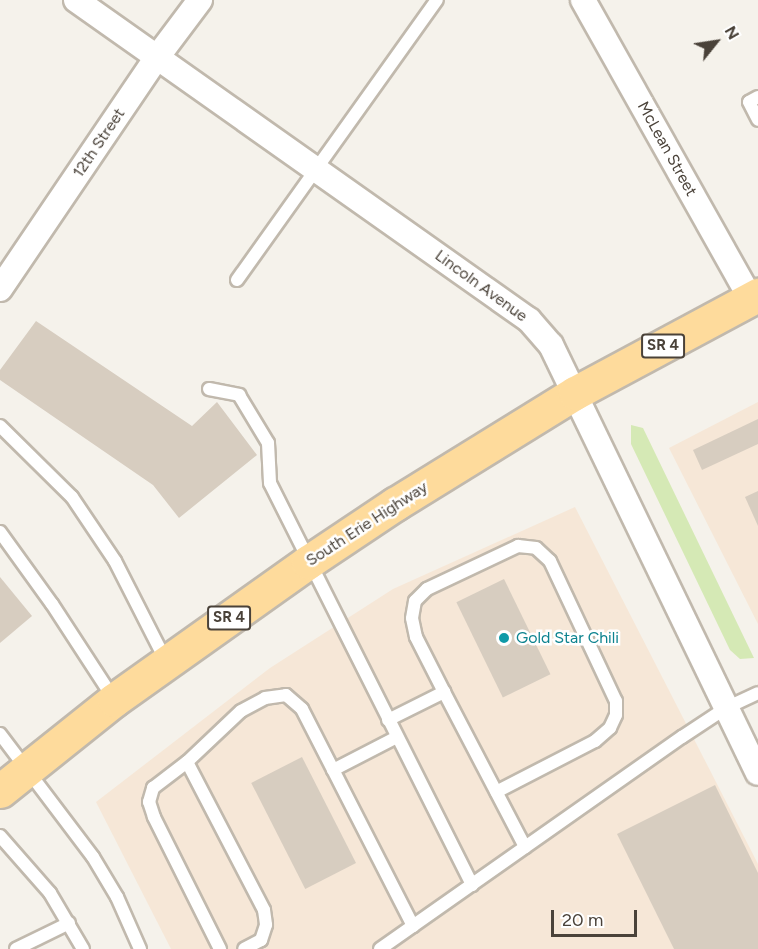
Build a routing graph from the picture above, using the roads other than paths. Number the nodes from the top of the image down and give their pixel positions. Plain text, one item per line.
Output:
1 (76, 0) edge
2 (200, 0) edge
3 (437, 0) edge
4 (583, 0) edge
5 (158, 56) junction
6 (758, 97) edge
7 (758, 120) edge
8 (315, 168) junction
9 (237, 280) dead end
10 (0, 289) edge
11 (755, 298) edge
12 (209, 389) dead end
13 (575, 393) junction
14 (0, 426) edge
15 (0, 532) edge
16 (308, 562) junction
17 (167, 662) junction
18 (444, 692) junction
19 (758, 693) edge
20 (114, 700) junction
21 (726, 708) junction
22 (388, 720) junction
23 (0, 734) edge
24 (397, 737) junction
25 (187, 762) junction
26 (26, 770) junction
27 (333, 770) junction
28 (758, 773) edge
29 (0, 791) edge
30 (496, 792) junction
31 (0, 836) edge
32 (525, 847) junction
33 (472, 885) junction
34 (69, 923) junction
35 (413, 926) junction
36 (16, 949) edge
37 (83, 949) edge
38 (140, 949) edge
39 (220, 949) edge
40 (244, 949) edge
41 (380, 949) edge

1 - 5 street, Lincoln Avenue
2 - 5 street, 12th Street
3 - 8 lane
4 - 11 street, McLean Street
5 - 8 street, Lincoln Avenue
5 - 10 street, 12th Street
6 - 7 lane
8 - 9 lane
8 - 13 street, Lincoln Avenue
11 - 13 main road, South Erie Highway / SR 4
12 - 16 lane
13 - 16 main road, South Erie Highway / SR 4
13 - 21 street, Lincoln Avenue
14 - 17 lane
15 - 20 lane
16 - 17 main road, South Erie Highway / SR 4
16 - 22 lane
17 - 20 main road, South Erie Highway / SR 4
18 - 22 lane
18 - 30 lane
18 - 30 lane
19 - 21 lane
20 - 26 main road, South Erie Highway / SR 4
21 - 28 street, Lincoln Avenue
21 - 32 lane
22 - 24 lane
23 - 26 lane
24 - 27 lane
24 - 33 lane
25 - 27 lane
25 - 39 lane
25 - 40 lane
26 - 29 main road, South Erie Highway / SR 4
26 - 38 lane
27 - 35 lane
30 - 32 lane
31 - 34 lane
32 - 33 lane
33 - 35 lane
34 - 36 lane
34 - 37 lane
35 - 41 lane

